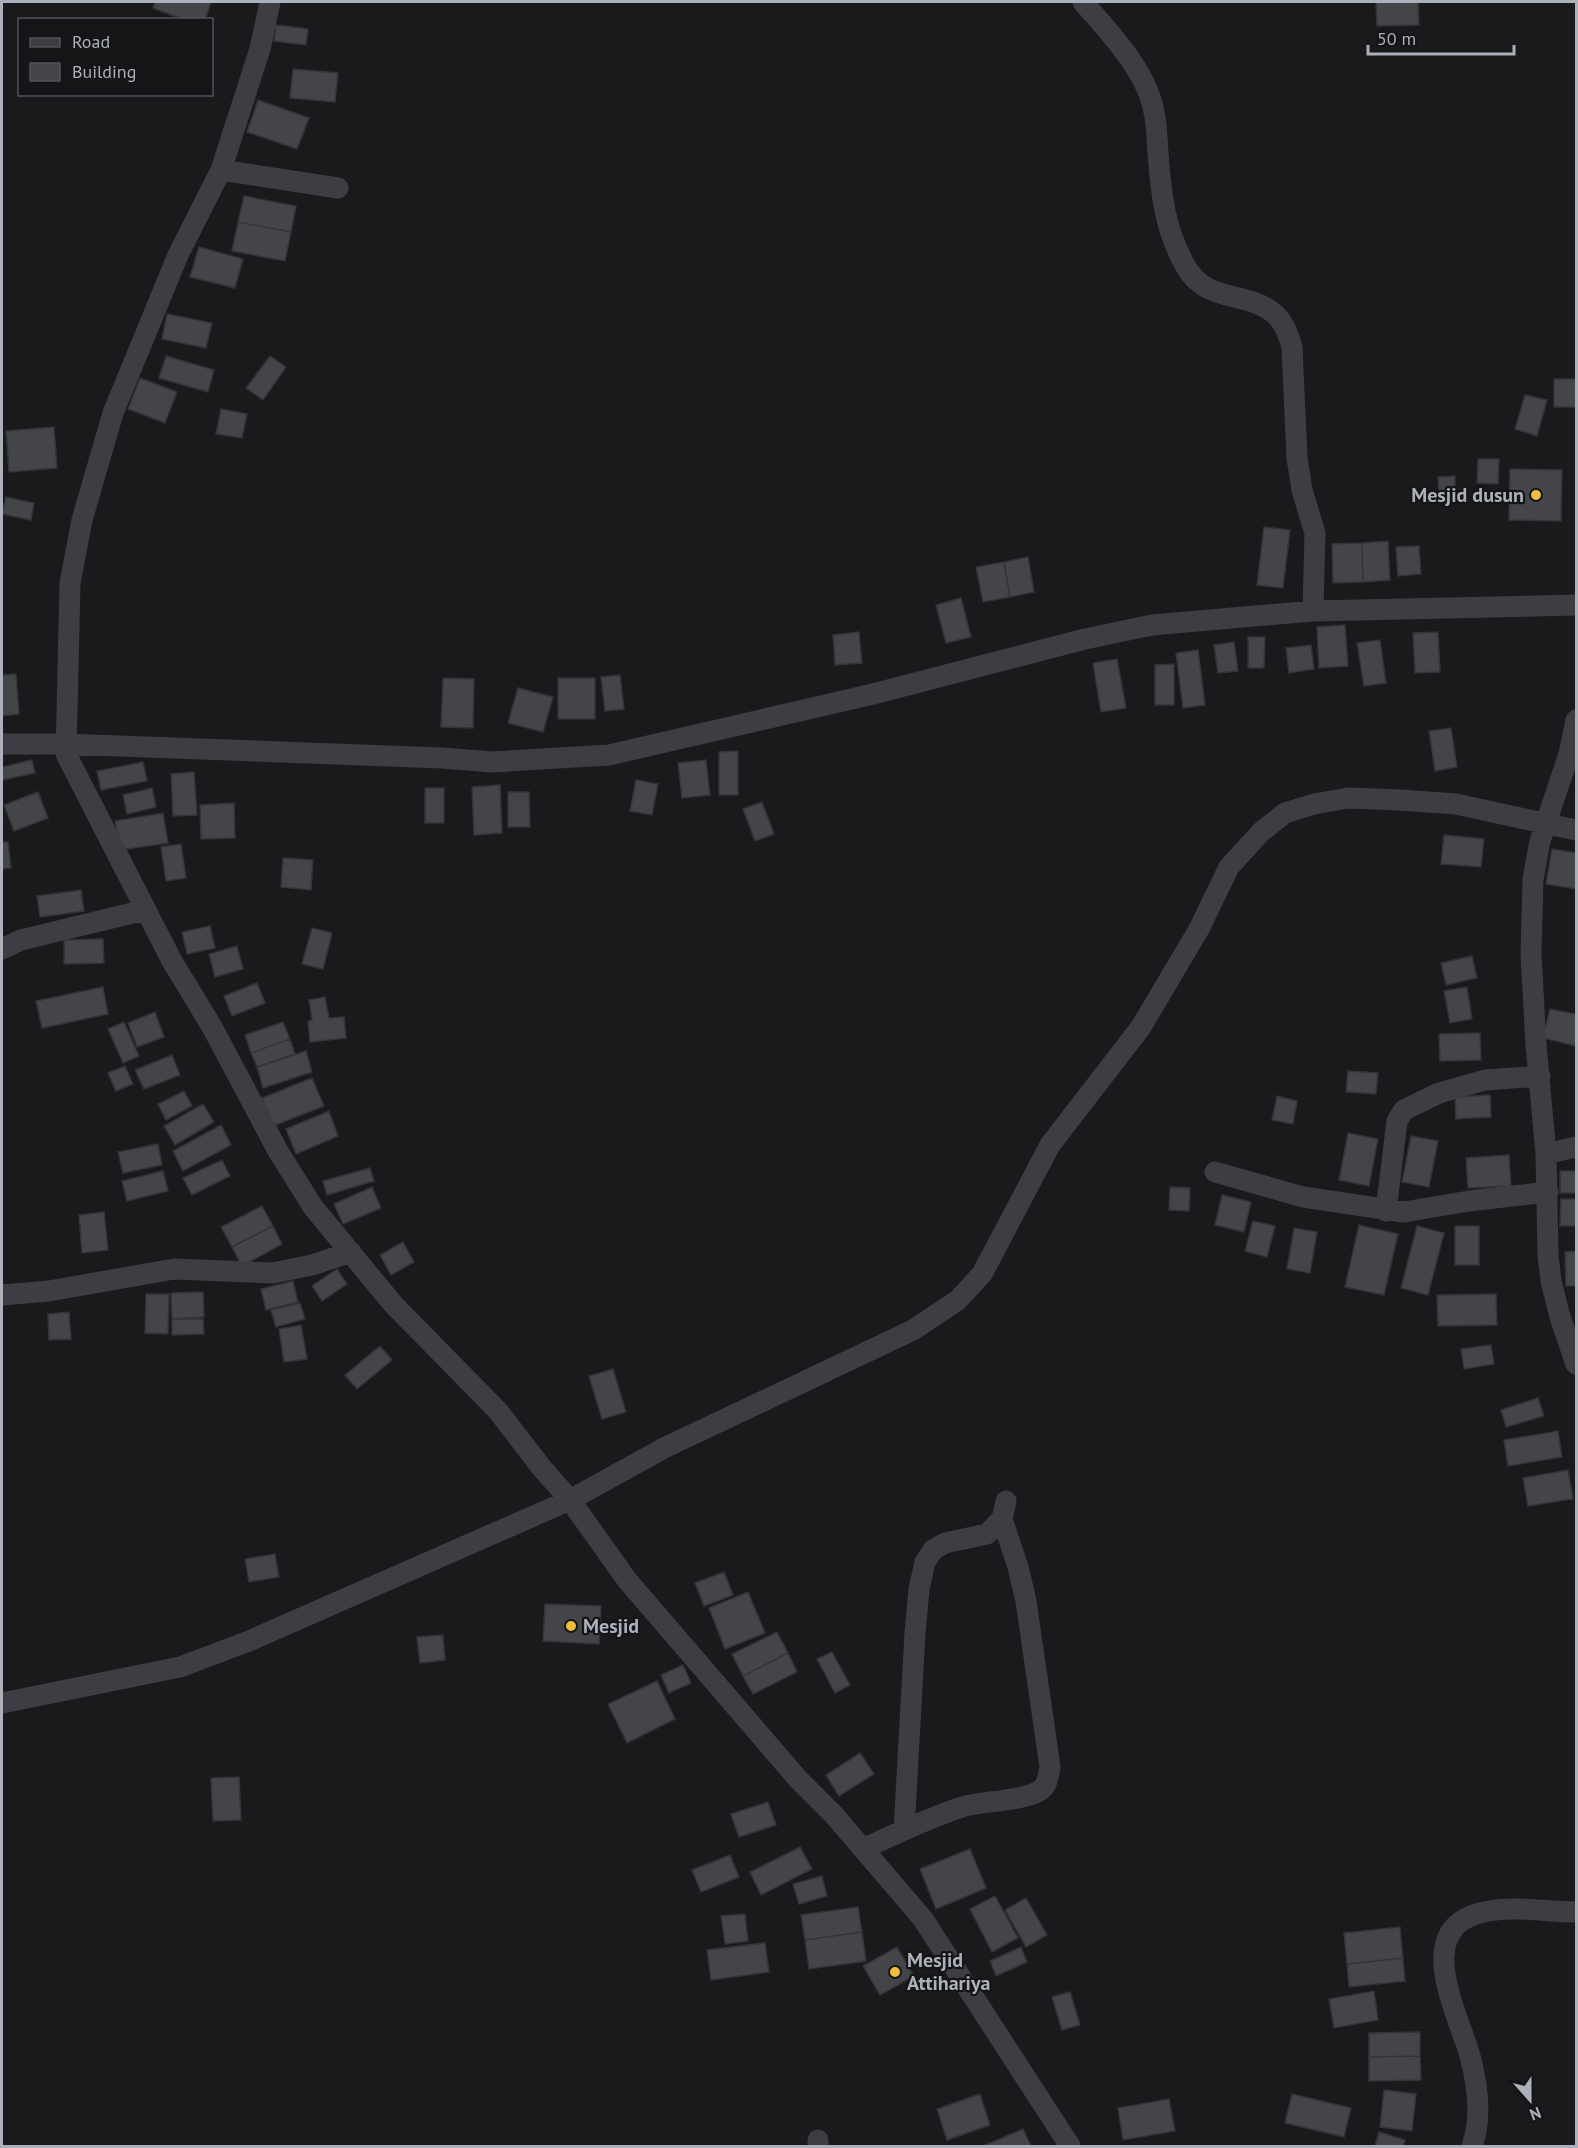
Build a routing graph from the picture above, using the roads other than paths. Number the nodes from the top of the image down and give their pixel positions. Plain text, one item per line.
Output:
1 (270, 2) edge
2 (1083, 2) edge
3 (221, 170) junction
4 (338, 188) dead end
5 (1576, 605) edge
6 (1312, 611) junction
7 (1576, 720) edge
8 (2, 744) edge
9 (65, 744) junction
10 (1544, 824) junction
11 (1576, 830) edge
12 (145, 910) junction
13 (2, 949) edge
14 (1540, 1076) junction
15 (1576, 1147) edge
16 (1546, 1155) junction
17 (1215, 1172) dead end
18 (1548, 1192) junction
19 (1386, 1211) junction
20 (351, 1252) junction
21 (2, 1295) edge
22 (1576, 1364) edge
23 (570, 1500) junction
24 (2, 1703) edge
25 (904, 1830) junction
26 (863, 1849) junction
27 (1576, 1912) edge
28 (1070, 2146) edge
29 (1472, 2146) edge

1 - 3 street
2 - 6 street
3 - 4 street
3 - 9 street
5 - 6 street
6 - 9 street
7 - 10 street
8 - 9 street
9 - 12 street
10 - 11 street
10 - 14 street
10 - 23 street
12 - 13 street
12 - 20 street
14 - 16 street
14 - 19 street
15 - 16 street
16 - 18 street
17 - 19 street
18 - 19 street
18 - 22 street
20 - 21 street
20 - 23 street
23 - 24 street
23 - 26 street
25 - 25 street
25 - 26 street
26 - 28 street
27 - 29 street

